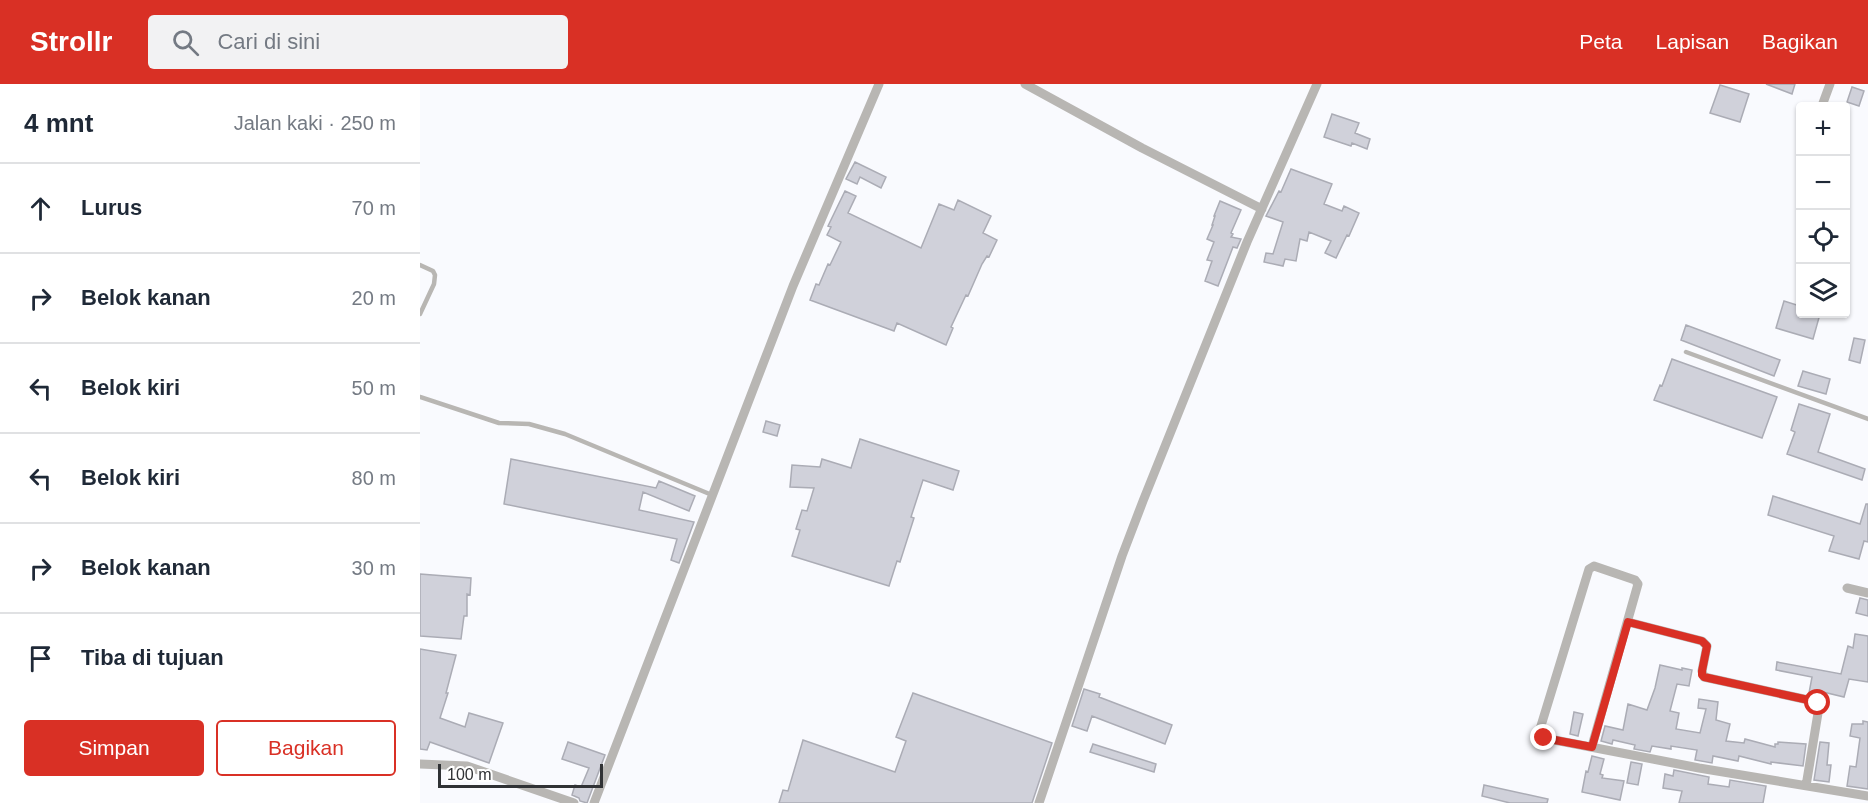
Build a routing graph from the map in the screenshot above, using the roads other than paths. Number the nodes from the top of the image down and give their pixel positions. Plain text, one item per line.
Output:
1 (879, 84) edge
2 (1025, 84) edge
3 (1317, 84) edge
4 (1830, 84) edge
5 (1823, 102) edge
6 (1262, 209) junction
7 (420, 265) edge
8 (420, 314) edge
9 (1686, 352) dead end
10 (420, 397) edge
11 (1868, 419) edge
12 (712, 495) junction
13 (1847, 588) dead end
14 (1868, 592) edge
15 (1628, 622) junction
16 (1592, 747) junction
17 (420, 764) edge
18 (1806, 786) junction
19 (1868, 796) edge
20 (574, 803) edge
21 (594, 803) edge
22 (1039, 803) edge

1 - 12 street
2 - 6 street
3 - 6 street
4 - 5 street
6 - 22 street
7 - 8 lane
9 - 11 lane
10 - 12 lane
12 - 21 street
13 - 14 street
15 - 16 street
15 - 16 street
15 - 18 street
16 - 18 street
17 - 20 street
18 - 19 street

